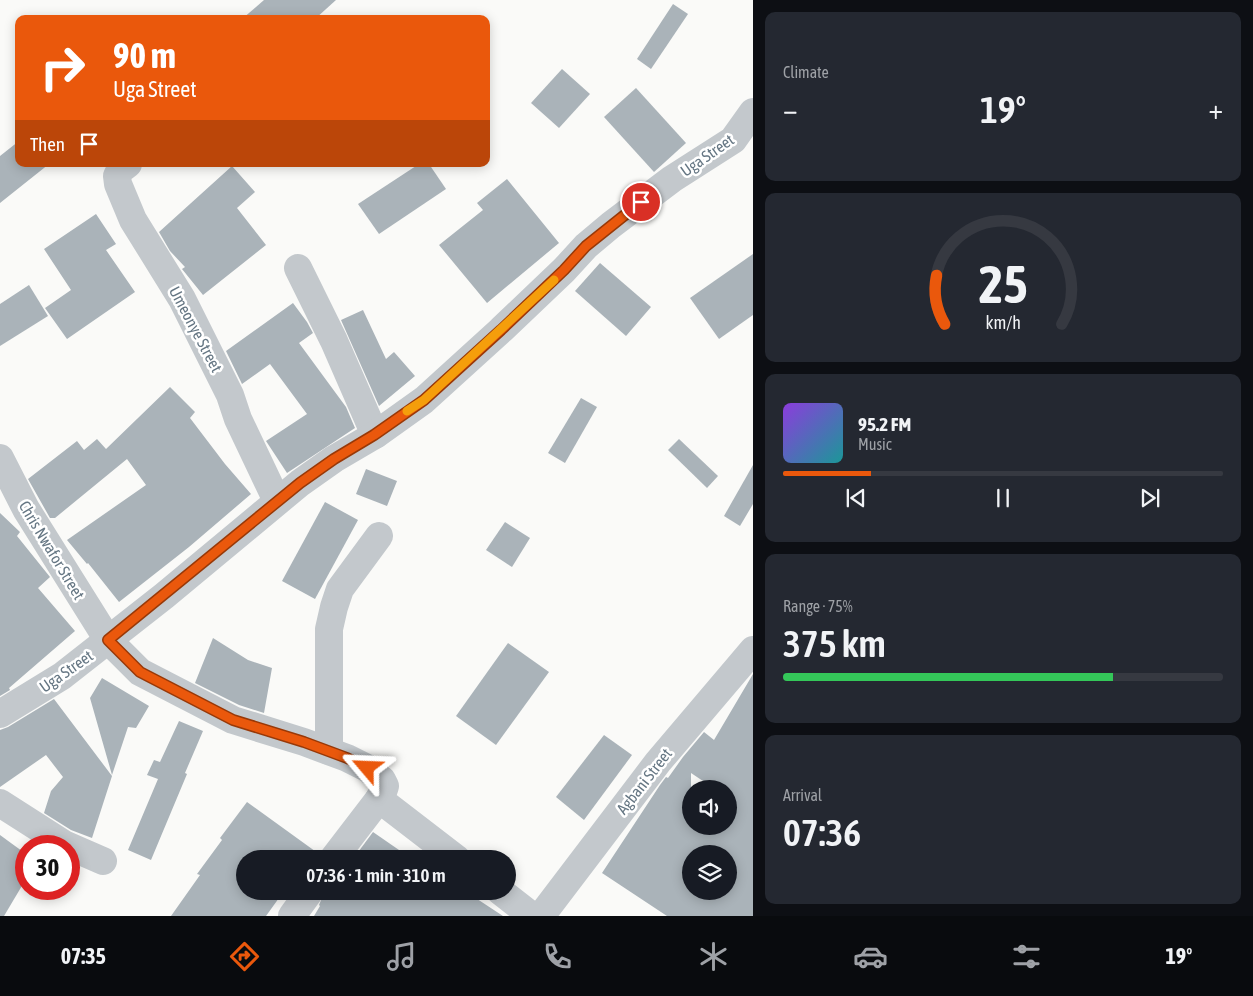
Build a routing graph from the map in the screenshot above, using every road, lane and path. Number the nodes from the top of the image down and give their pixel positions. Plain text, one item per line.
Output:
1 (753, 112) edge
2 (124, 167) edge
3 (298, 268) dead end
4 (374, 435) junction
5 (0, 458) edge
6 (277, 501) junction
7 (379, 536) dead end
8 (108, 640) junction
9 (753, 650) edge
10 (0, 714) edge
11 (329, 751) junction
12 (379, 799) junction
13 (0, 803) edge
14 (341, 850) edge
15 (445, 850) edge
16 (103, 861) dead end
17 (304, 900) edge
18 (512, 900) edge
19 (292, 916) edge
20 (532, 916) edge
21 (541, 916) edge

1 - 4 street, Uga Street
2 - 6 street, Umeonye Street
3 - 4 street
4 - 6 street, Uga Street
5 - 8 street, Chris Nwafor Street
6 - 8 street, Uga Street
7 - 11 street
8 - 10 street, Uga Street
8 - 11 street, Chris Nwafor Street
9 - 21 street, Agbani Street
11 - 12 street, Chris Nwafor Street
12 - 14 street
12 - 15 street
13 - 16 street
17 - 19 street
18 - 20 street

